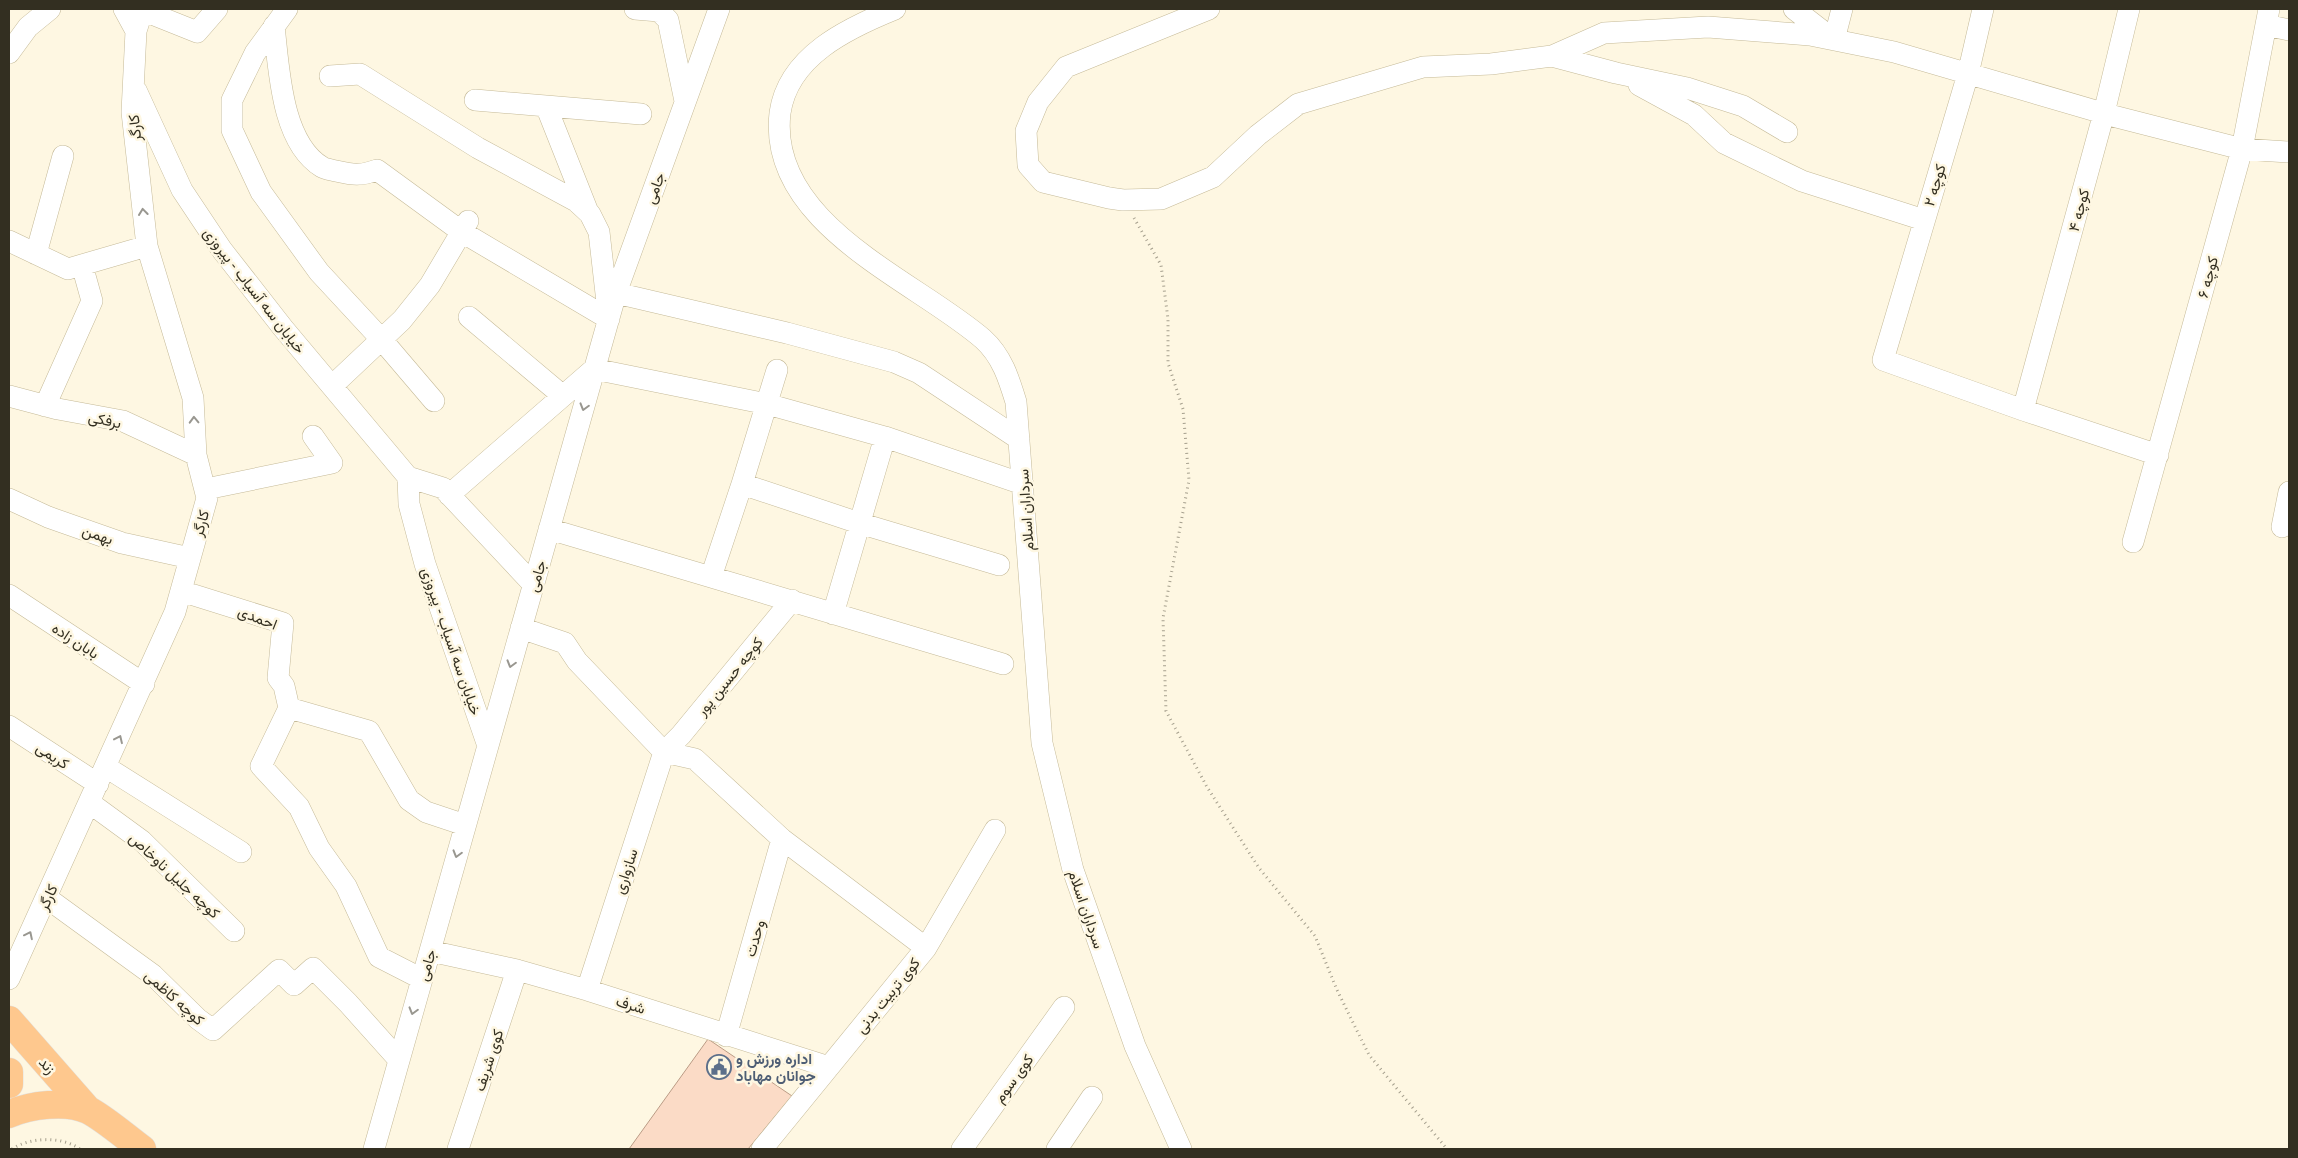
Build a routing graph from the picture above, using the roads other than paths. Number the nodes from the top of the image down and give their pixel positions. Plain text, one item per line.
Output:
1 (50, 9) edge
2 (136, 9) edge
3 (217, 9) edge
4 (287, 9) edge
5 (635, 9) edge
6 (719, 9) edge
7 (895, 9) edge
8 (1209, 9) edge
9 (1794, 9) edge
10 (1842, 9) edge
11 (1983, 9) edge
12 (2129, 9) edge
13 (2268, 17) edge
14 (274, 26) junction
15 (2289, 30) edge
16 (1834, 40) junction
17 (9, 54) edge
18 (1552, 56) junction
19 (1616, 73) junction
20 (1968, 74) junction
21 (330, 76) dead end
22 (133, 83) junction
23 (475, 100) dead end
24 (685, 101) junction
25 (546, 106) junction
26 (2104, 113) junction
27 (641, 114) dead end
28 (1787, 132) dead end
29 (2242, 149) junction
30 (2289, 152) edge
31 (63, 156) dead end
32 (590, 214) junction
33 (1924, 220) junction
34 (465, 227) junction
35 (9, 241) edge
36 (147, 246) junction
37 (36, 254) junction
38 (82, 265) junction
39 (616, 293) junction
40 (469, 317) dead end
41 (609, 319) junction
42 (382, 340) junction
43 (594, 369) junction
44 (777, 370) dead end
45 (332, 386) junction
46 (9, 396) edge
47 (563, 396) junction
48 (434, 401) dead end
49 (767, 404) junction
50 (45, 406) junction
51 (2023, 410) junction
52 (313, 436) dead end
53 (885, 437) junction
54 (1019, 439) junction
55 (196, 455) junction
56 (2158, 455) junction
57 (408, 477) junction
58 (742, 484) junction
59 (1023, 484) junction
60 (206, 489) junction
61 (2289, 492) edge
62 (449, 495) junction
63 (9, 498) edge
64 (859, 523) junction
65 (2282, 527) dead end
66 (549, 528) junction
67 (2133, 542) dead end
68 (190, 558) junction
69 (999, 565) dead end
70 (711, 577) junction
71 (533, 584) junction
72 (181, 591) junction
73 (9, 595) edge
74 (792, 600) junction
75 (833, 614) junction
76 (521, 628) junction
77 (1003, 664) dead end
78 (144, 684) junction
79 (289, 708) junction
80 (9, 726) edge
81 (488, 746) junction
82 (664, 752) junction
83 (98, 784) junction
84 (465, 825) junction
85 (995, 830) dead end
86 (782, 839) junction
87 (241, 852) dead end
88 (47, 898) junction
89 (234, 931) dead end
90 (926, 948) junction
91 (430, 951) junction
92 (517, 970) junction
93 (9, 979) edge
94 (422, 979) junction
95 (587, 990) junction
96 (1064, 1007) dead end
97 (9, 1020) edge
98 (726, 1036) junction
99 (399, 1060) junction
100 (829, 1067) junction
101 (9, 1072) edge
102 (9, 1084) edge
103 (1092, 1097) dead end
104 (88, 1110) junction
105 (9, 1114) edge
106 (142, 1149) edge
107 (374, 1149) edge
108 (458, 1149) edge
109 (762, 1149) edge
110 (962, 1149) edge
111 (1057, 1149) edge
112 (1181, 1149) edge

1 - 17 street
2 - 3 street
2 - 22 street, کارگر
4 - 14 street
5 - 24 street
6 - 24 street, جامی
7 - 54 street, سرداران اسلام
8 - 18 street
9 - 16 street
10 - 16 street
11 - 20 street, کوچه ۲
12 - 26 street, کوچه ۴
13 - 15 street
13 - 29 street, کوچه ۶
14 - 34 street
14 - 42 street
16 - 18 street
16 - 20 street
18 - 19 street
19 - 28 street
19 - 33 street
20 - 26 street
20 - 33 street, کوچه ۲
21 - 32 street
36 -> 22 street, کارگر
22 - 45 street, خیابان سه آسیاب - پیروزی
23 - 25 street
24 - 39 street, جامی
25 - 27 street
25 - 32 street
26 - 29 street
26 - 51 street, کوچه ۴
29 - 30 street
29 - 56 street, کوچه ۶
31 - 37 street
32 - 41 street
33 - 51 street, کوچه ۲
34 - 41 street
34 - 42 street
35 - 37 street
36 - 38 street
55 -> 36 street, کارگر
37 - 38 street
38 - 50 street
39 - 41 street, جامی
39 - 54 street
40 - 47 street
41 - 43 street, جامی
42 - 45 street
42 - 48 street
43 - 47 street
43 - 49 street
43 -> 66 street, جامی
44 - 49 street
45 - 57 street, خیابان سه آسیاب - پیروزی
46 - 50 street, برفکی
47 - 62 street
49 - 53 street
49 - 58 street
50 - 55 street, برفکی
51 - 56 street
52 - 60 street
53 - 59 street
53 - 64 street
54 - 59 street, سرداران اسلام
55 - 60 street, کارگر
56 - 67 street, کوچه ۶
57 - 62 street
57 - 81 street, خیابان سه آسیاب - پیروزی
58 - 64 street
58 - 70 street
59 - 112 street, سرداران اسلام
60 - 68 street, کارگر
61 - 65 street
62 - 71 street
63 - 68 street, بهمن
64 - 69 street
64 - 75 street
66 - 70 street
66 - 71 street, جامی
68 - 72 street, کارگر
70 - 74 street
71 - 76 street, جامی
72 - 78 street, کارگر
72 - 79 street, احمدی
73 - 78 street, بابان زاده
74 - 75 street
74 - 82 street, کوچه حسین پور
75 - 77 street
76 -> 81 street, جامی
76 - 82 street
83 -> 78 street, کارگر
79 - 84 street
79 - 94 street
80 - 83 street, کریمی
81 - 84 street, جامی
82 - 86 street
82 - 95 street, سازواری
83 - 87 street
83 - 88 street, کارگر
83 - 89 street, کوچه جلیل ناوخاص
84 -> 91 street, جامی
85 - 90 street, کوی تربیت بدنی
86 - 90 street
86 - 98 street, وحدت
93 -> 88 street, کارگر
88 - 99 street, کوچه کاظمی
90 - 100 street, کوی تربیت بدنی
91 - 92 street, شرف
91 - 94 street, جامی
92 - 95 street, شرف
92 - 108 street, کوی شریف
94 -> 99 street, جامی
95 - 98 street, شرف
96 - 110 street, کوی سوم
97 - 104 main road, زند
98 - 100 street, شرف
99 - 107 street, جامی
100 - 109 street, کوی تربیت بدنی
101 - 102 main road
103 - 111 street
104 - 105 main road
104 - 106 main road

